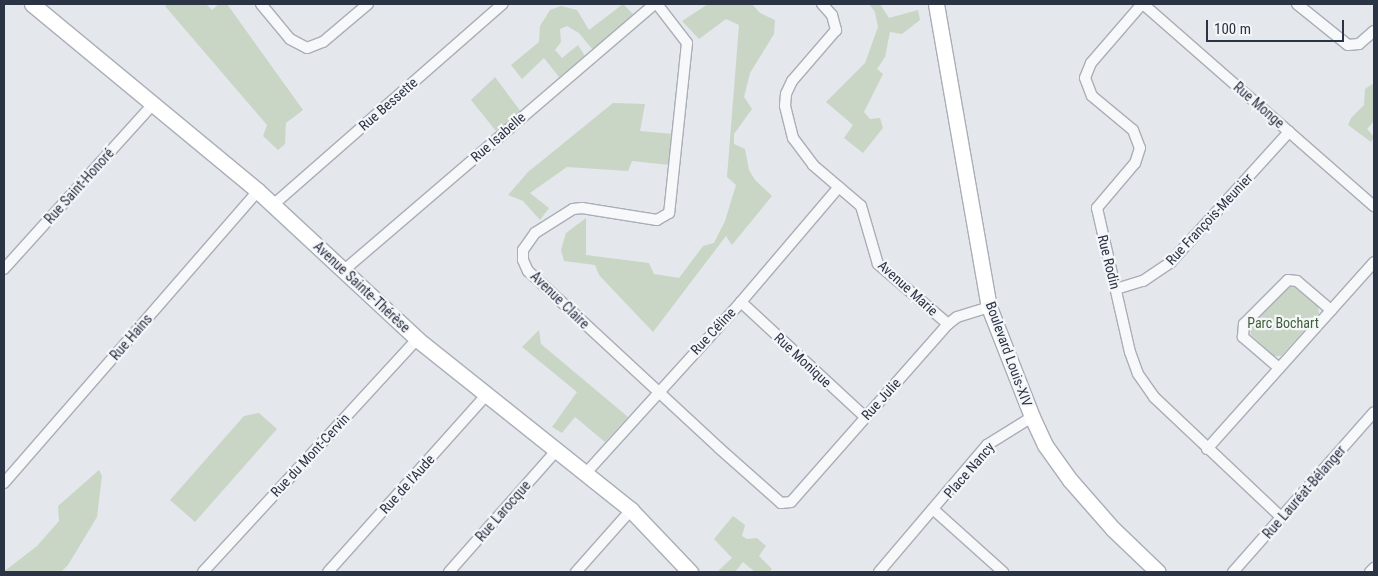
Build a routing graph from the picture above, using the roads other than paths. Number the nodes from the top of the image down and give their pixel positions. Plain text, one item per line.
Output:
1 (32, 4) edge
2 (261, 4) edge
3 (368, 4) edge
4 (503, 4) edge
5 (656, 4) edge
6 (822, 4) edge
7 (936, 4) edge
8 (1143, 4) edge
9 (1297, 4) edge
10 (1374, 31) edge
11 (154, 103) junction
12 (1289, 132) junction
13 (839, 187) junction
14 (258, 191) junction
15 (273, 205) junction
16 (1374, 206) edge
17 (1374, 262) edge
18 (4, 269) edge
19 (343, 270) junction
20 (1116, 289) junction
21 (741, 302) junction
22 (990, 307) junction
23 (1331, 310) junction
24 (948, 324) junction
25 (417, 339) junction
26 (1279, 368) junction
27 (657, 391) junction
28 (486, 395) junction
29 (1374, 412) edge
30 (865, 417) junction
31 (1032, 417) junction
32 (1207, 449) junction
33 (557, 450) junction
34 (586, 474) junction
35 (4, 484) edge
36 (781, 503) joint
37 (631, 510) junction
38 (934, 510) junction
39 (1282, 517) junction
40 (1374, 568) edge
41 (203, 572) edge
42 (328, 572) edge
43 (449, 572) edge
44 (576, 572) edge
45 (690, 572) edge
46 (879, 572) edge
47 (1003, 572) edge
48 (1158, 572) edge
49 (1233, 572) edge
50 (1370, 572) edge

1 - 11 street, Avenue Sainte-Thérèse
2 - 3 street
4 - 15 street, Rue Bessette
5 - 19 street, Rue Isabelle
5 - 27 street, Avenue Claire
6 - 13 street, Avenue Marie
7 - 22 street, Boulevard Louis-XIV
8 - 12 street, Rue Monge
8 - 20 street, Rue Rodin
9 - 10 street
11 - 14 street, Avenue Sainte-Thérèse
11 - 18 street, Rue Saint-Honoré
12 - 16 street, Rue Monge
12 - 20 street, Rue François-Meunier
13 - 21 street, Rue Céline
13 - 24 street, Avenue Marie
14 - 15 street, Avenue Sainte-Thérèse
14 - 35 street, Rue Hains
15 - 19 street, Avenue Sainte-Thérèse
17 - 23 street
19 - 25 street, Avenue Sainte-Thérèse
20 - 32 street, Rue Rodin
21 - 27 street, Rue Céline
21 - 30 street, Rue Monique
22 - 24 street, Rue Julie
22 - 31 street, Boulevard Louis-XIV
23 - 26 street
23 - 26 street
24 - 30 street, Rue Julie
25 - 28 street, Avenue Sainte-Thérèse
25 - 41 street, Rue du Mont-Cervin
26 - 32 street
27 - 34 street, Rue Céline
27 - 36 street, Avenue Claire
28 - 33 street, Avenue Sainte-Thérèse
28 - 42 street, Rue de l'Aude
29 - 39 street, Rue Lauréat-Bélanger
30 - 36 street, Rue Julie
31 - 38 street, Place Nancy
31 - 48 street, Boulevard Louis-XIV
32 - 39 street, Rue Rodin
33 - 34 street, Avenue Sainte-Thérèse
33 - 43 street, Rue Larocque
34 - 37 street, Avenue Sainte-Thérèse
37 - 44 street
37 - 45 street, Avenue Sainte-Thérèse
38 - 46 street, Place Nancy
38 - 47 street, Place Nancy
39 - 49 street, Rue Lauréat-Bélanger
40 - 50 street

